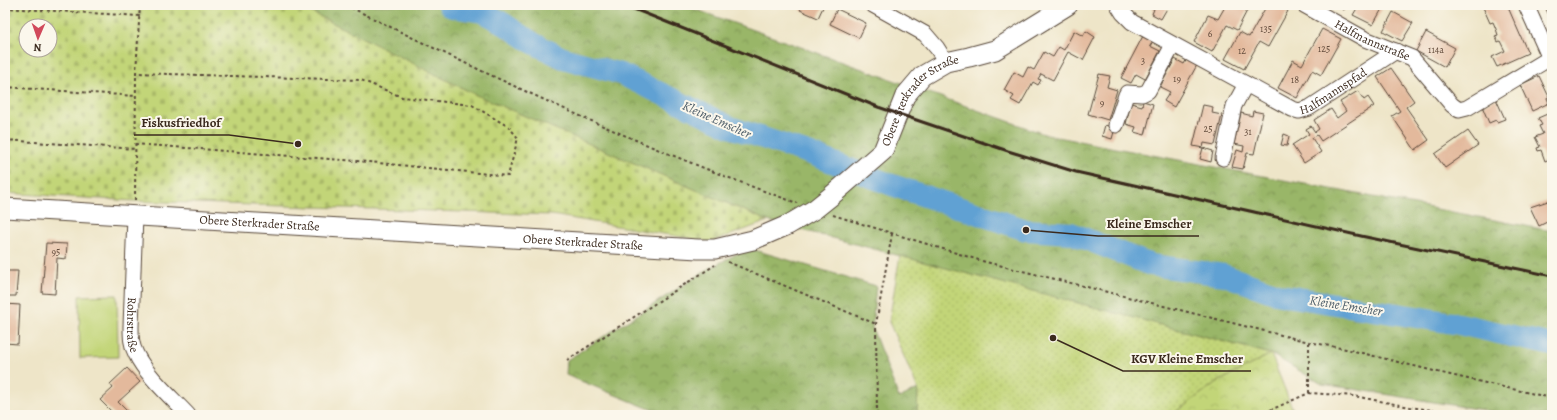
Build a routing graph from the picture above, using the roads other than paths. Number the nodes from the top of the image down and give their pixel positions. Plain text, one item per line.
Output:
1 (1068, 5) edge
2 (1118, 5) edge
3 (1304, 5) edge
4 (1526, 5) edge
5 (877, 6) edge
6 (1173, 45) junction
7 (1396, 51) junction
8 (1551, 58) edge
9 (946, 62) junction
10 (1246, 84) junction
11 (1116, 125) dead end
12 (1223, 158) dead end
13 (5, 208) edge
14 (135, 216) junction
15 (188, 415) edge

1 - 9 street, Obere Sterkrader Straße
2 - 6 street, Halfmannspfad
3 - 7 street, Halfmannstraße
4 - 8 street
5 - 9 street
6 - 10 street, Halfmannspfad
6 - 11 street
7 - 8 street, Halfmannstraße
7 - 10 street, Halfmannspfad
9 - 14 street, Obere Sterkrader Straße
10 - 12 street
13 - 14 street, Obere Sterkrader Straße
14 - 15 street, Rohrstraße

